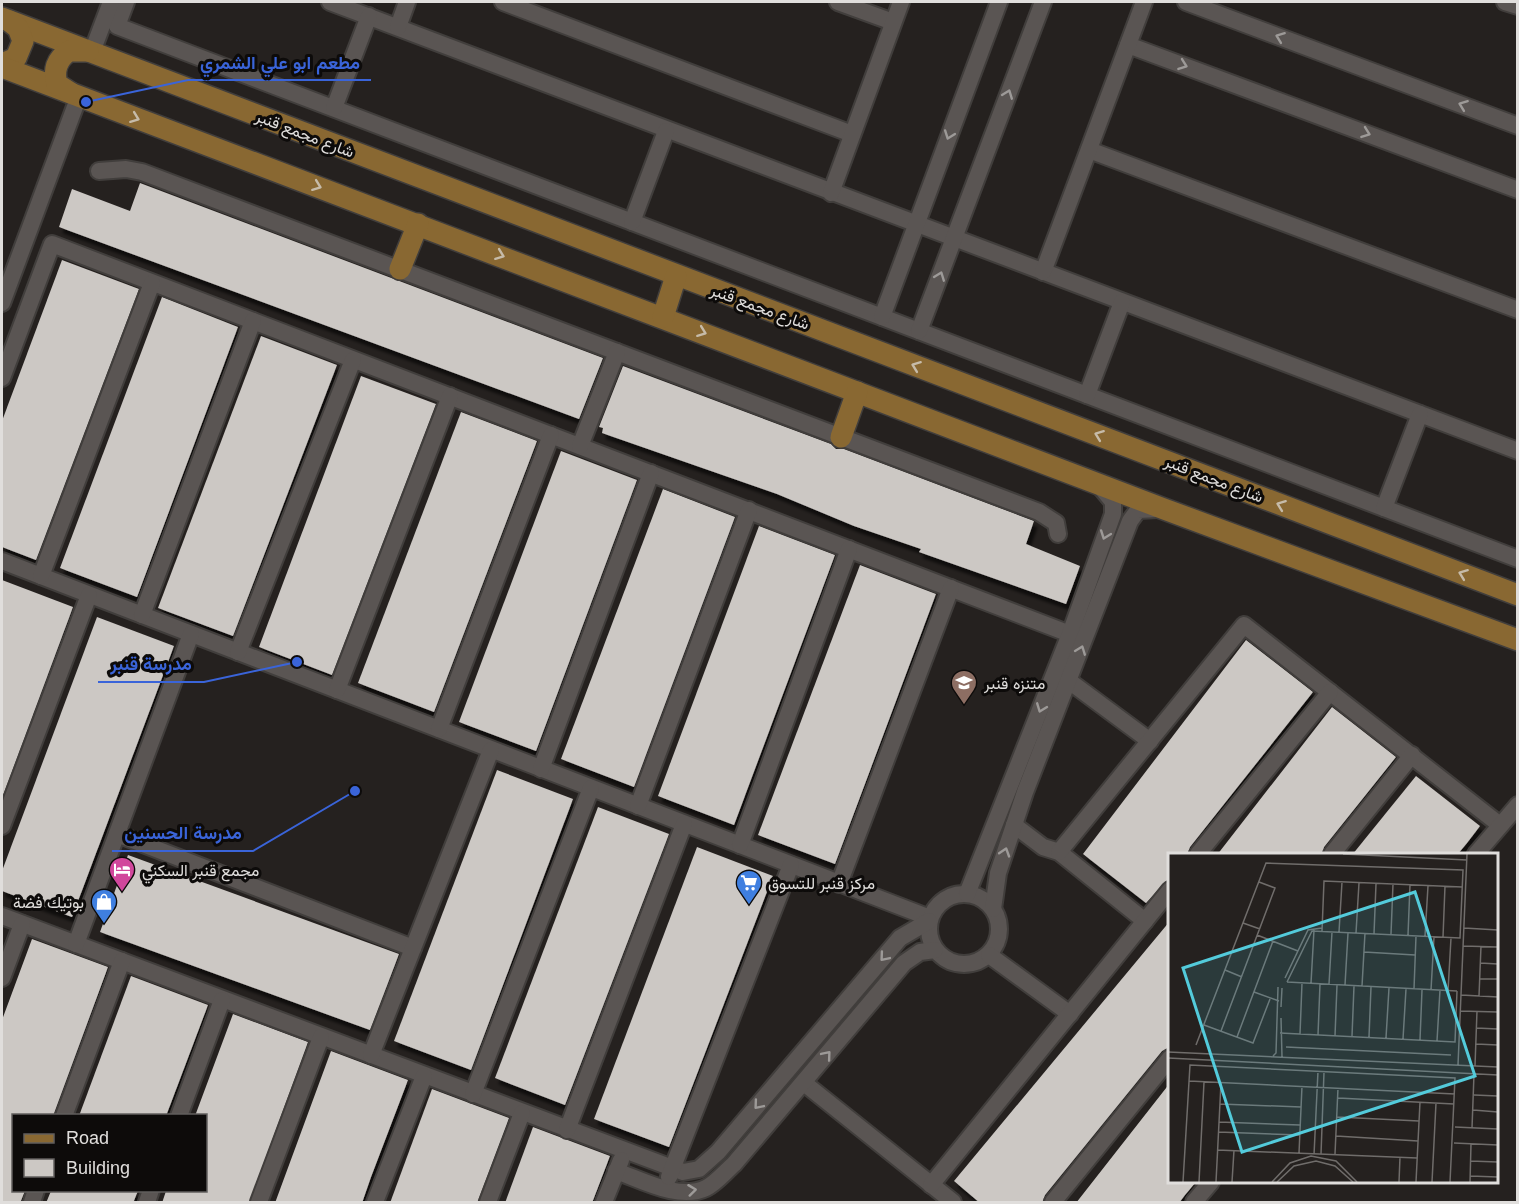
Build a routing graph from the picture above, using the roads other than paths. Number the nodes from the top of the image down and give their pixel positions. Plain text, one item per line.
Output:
1 (111, 2) edge
2 (126, 2) edge
3 (330, 2) edge
4 (407, 2) edge
5 (503, 2) edge
6 (838, 2) edge
7 (901, 2) edge
8 (999, 2) edge
9 (1043, 2) edge
10 (1144, 2) edge
11 (1186, 2) edge
12 (1504, 2) edge
13 (1518, 6) edge
14 (369, 16) junction
15 (5, 20) edge
16 (893, 22) junction
17 (398, 27) junction
18 (1128, 45) junction
19 (90, 52) junction
20 (2, 66) edge
21 (75, 95) junction
22 (333, 108) junction
23 (1518, 126) edge
24 (666, 130) junction
25 (852, 135) junction
26 (1089, 150) junction
27 (99, 171) dead end
28 (1518, 190) edge
29 (831, 193) junction
30 (632, 222) junction
31 (418, 225) junction
32 (916, 225) junction
33 (954, 239) junction
34 (400, 269) junction
35 (1043, 272) junction
36 (676, 276) junction
37 (153, 283) junction
38 (1122, 302) junction
39 (2, 303) edge
40 (1518, 310) edge
41 (663, 317) junction
42 (882, 317) junction
43 (253, 321) junction
44 (919, 331) junction
45 (617, 352) junction
46 (353, 360) junction
47 (2, 378) edge
48 (857, 392) junction
49 (1087, 395) junction
50 (450, 396) junction
51 (1420, 414) junction
52 (551, 435) junction
53 (841, 437) junction
54 (580, 446) junction
55 (1517, 449) edge
56 (651, 473) junction
57 (1098, 484) junction
58 (1384, 508) junction
59 (1164, 509) junction
60 (749, 510) junction
61 (1058, 534) dead end
62 (849, 549) junction
63 (1518, 559) edge
64 (2, 561) edge
65 (41, 576) junction
66 (951, 588) junction
67 (89, 595) junction
68 (1518, 595) edge
69 (142, 615) junction
70 (191, 634) junction
71 (1070, 634) junction
72 (1518, 640) edge
73 (238, 652) junction
74 (1069, 681) junction
75 (337, 690) junction
76 (1330, 692) junction
77 (438, 729) junction
78 (1040, 732) junction
79 (1150, 741) junction
80 (491, 750) junction
81 (1412, 755) junction
82 (541, 769) junction
83 (591, 788) junction
84 (1518, 805) edge
85 (638, 806) junction
86 (684, 824) junction
87 (1014, 825) junction
88 (1500, 825) junction
89 (2, 826) edge
90 (117, 834) junction
91 (740, 845) junction
92 (1059, 852) junction
93 (1200, 853) edge
94 (1334, 853) edge
95 (1478, 853) edge
96 (791, 865) junction
97 (839, 884) junction
98 (1168, 891) edge
99 (967, 894) junction
100 (993, 909) junction
101 (2, 916) edge
102 (930, 920) junction
103 (1145, 921) junction
104 (22, 924) junction
105 (76, 944) junction
106 (413, 948) junction
107 (935, 950) junction
108 (989, 955) junction
109 (122, 961) junction
110 (2, 978) edge
111 (222, 1000) junction
112 (1070, 1014) junction
113 (321, 1037) junction
114 (371, 1055) junction
115 (1168, 1060) edge
116 (424, 1076) junction
117 (804, 1083) junction
118 (472, 1094) junction
119 (522, 1113) junction
120 (65, 1114) edge
121 (180, 1114) edge
122 (567, 1130) junction
123 (624, 1151) junction
124 (718, 1152) junction
125 (734, 1164) junction
126 (673, 1169) junction
127 (616, 1171) junction
128 (1210, 1183) edge
129 (931, 1185) junction
130 (665, 1188) junction
131 (259, 1203) edge
132 (375, 1203) edge
133 (488, 1203) edge
134 (604, 1203) edge
135 (953, 1203) edge
136 (1053, 1203) edge
137 (1194, 1203) edge

1 - 19 street
2 - 22 street
3 - 14 street
4 - 17 street
5 - 25 street
6 - 16 street
7 - 16 street
8 -> 32 street
33 -> 9 street
10 - 18 street
23 -> 11 street
12 - 13 street
14 - 17 street
14 - 22 street
15 - 19 main road, شارع مجمع قنبر
15 - 20 main road
16 - 25 street
17 - 24 street
18 - 26 street
18 -> 28 street
19 - 21 main road
19 - 36 main road, شارع مجمع قنبر
20 - 21 main road
21 -> 31 main road
21 - 39 street
22 - 30 street
24 - 29 street
24 - 30 street
25 - 29 street
26 - 35 street
26 - 40 street
27 - 34 street
29 - 32 street
30 - 42 street
31 - 34 main road
31 -> 41 main road
32 - 33 street
32 - 42 street
33 - 35 street
44 -> 33 street
34 - 45 street
35 - 38 street
36 - 41 main road
68 -> 36 main road, شارع مجمع قنبر
37 - 43 street
37 - 47 street
37 - 65 street
38 - 49 street
38 - 51 street
41 -> 48 main road
42 - 44 street
43 - 46 street
43 - 69 street
44 - 49 street
45 - 53 street
45 - 54 street
46 - 50 street
46 - 73 street
48 - 53 main road
48 - 57 main road
49 - 58 street
50 - 52 street
50 - 75 street
51 - 55 street
51 - 58 street
52 - 54 street
52 - 77 street
53 - 61 street
54 - 56 street
56 - 60 street
56 - 82 street
57 - 59 main road
57 -> 71 street
58 - 63 street
59 - 72 main road
74 -> 59 street
60 - 62 street
60 - 85 street
62 - 66 street
62 - 91 street
64 - 65 street
65 - 67 street
66 - 71 street
66 - 97 street
67 - 69 street
67 - 89 street
69 - 70 street
70 - 73 street
70 - 90 street
71 -> 78 street
73 - 75 street
74 - 78 street
74 - 79 street
75 - 77 street
76 - 79 street
76 - 81 street
76 - 93 street
77 - 80 street
78 - 87 street
78 - 99 street
79 - 92 street
80 - 82 street
80 - 106 street
81 - 88 street
81 - 94 street
82 - 83 street
83 - 85 street
83 - 118 street
84 - 88 street
85 - 86 street
86 - 91 street
86 - 122 street
87 - 92 street
100 -> 87 street
88 - 95 street
90 - 105 street
90 - 106 street
91 - 96 street
92 - 103 street
96 - 97 street
96 - 126 street
97 - 102 street
98 - 103 street
99 - 100 street
99 - 102 street
100 - 108 street
101 - 104 street
102 - 107 street
102 -> 124 street
103 - 112 street
104 - 105 street
104 - 110 street
105 - 109 street
106 - 114 street
107 - 108 street
117 -> 107 street
108 - 112 street
109 - 111 street
109 - 120 street
111 - 113 street
111 - 121 street
112 - 129 street
113 - 114 street
113 - 131 street
114 - 116 street
115 - 136 street
116 - 118 street
116 - 132 street
117 - 125 street
117 - 129 street
118 - 119 street
119 - 122 street
119 - 133 street
122 - 123 street
123 - 126 street
123 - 127 street
124 - 125 street
124 - 126 street
130 -> 125 street
126 - 130 street
127 - 130 street
127 - 134 street
128 - 137 street
129 - 135 street

